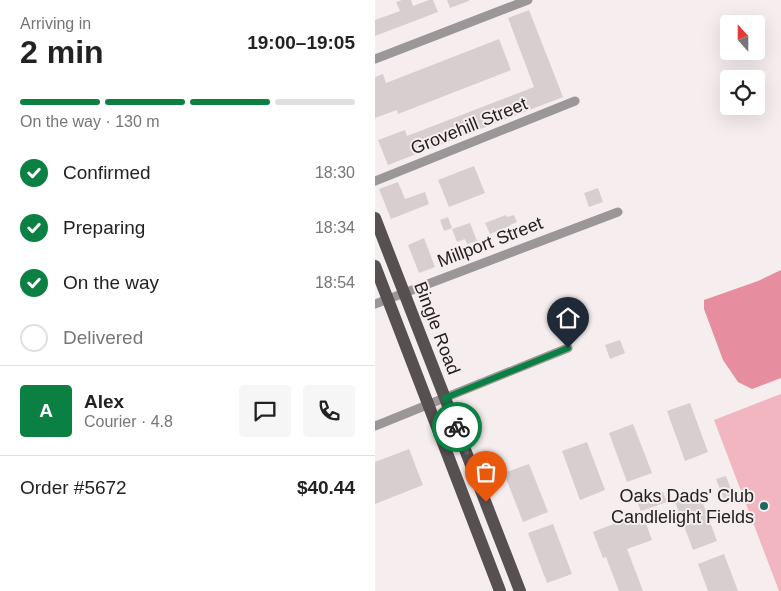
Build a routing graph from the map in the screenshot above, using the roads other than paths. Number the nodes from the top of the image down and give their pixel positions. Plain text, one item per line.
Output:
1 (528, 0) edge
2 (375, 59) edge
3 (575, 100) dead end
4 (375, 181) edge
5 (618, 212) dead end
6 (375, 218) edge
7 (375, 266) edge
8 (404, 292) junction
9 (388, 298) junction
10 (375, 304) edge
11 (568, 348) dead end
12 (445, 398) junction
13 (428, 405) junction
14 (375, 426) edge
15 (500, 591) edge
16 (520, 591) edge

1 - 2 street
3 - 4 street, Grovehill Street
5 - 8 street, Millport Street
6 - 8 main road, Bingle Road
7 - 9 main road, Bingle Road
8 - 9 street, Millport Street
8 - 12 main road, Bingle Road
9 - 10 street, Millport Street
9 - 13 main road, Bingle Road
11 - 12 street
12 - 13 street
12 - 16 main road, Bingle Road
13 - 14 street
13 - 15 main road, Bingle Road

